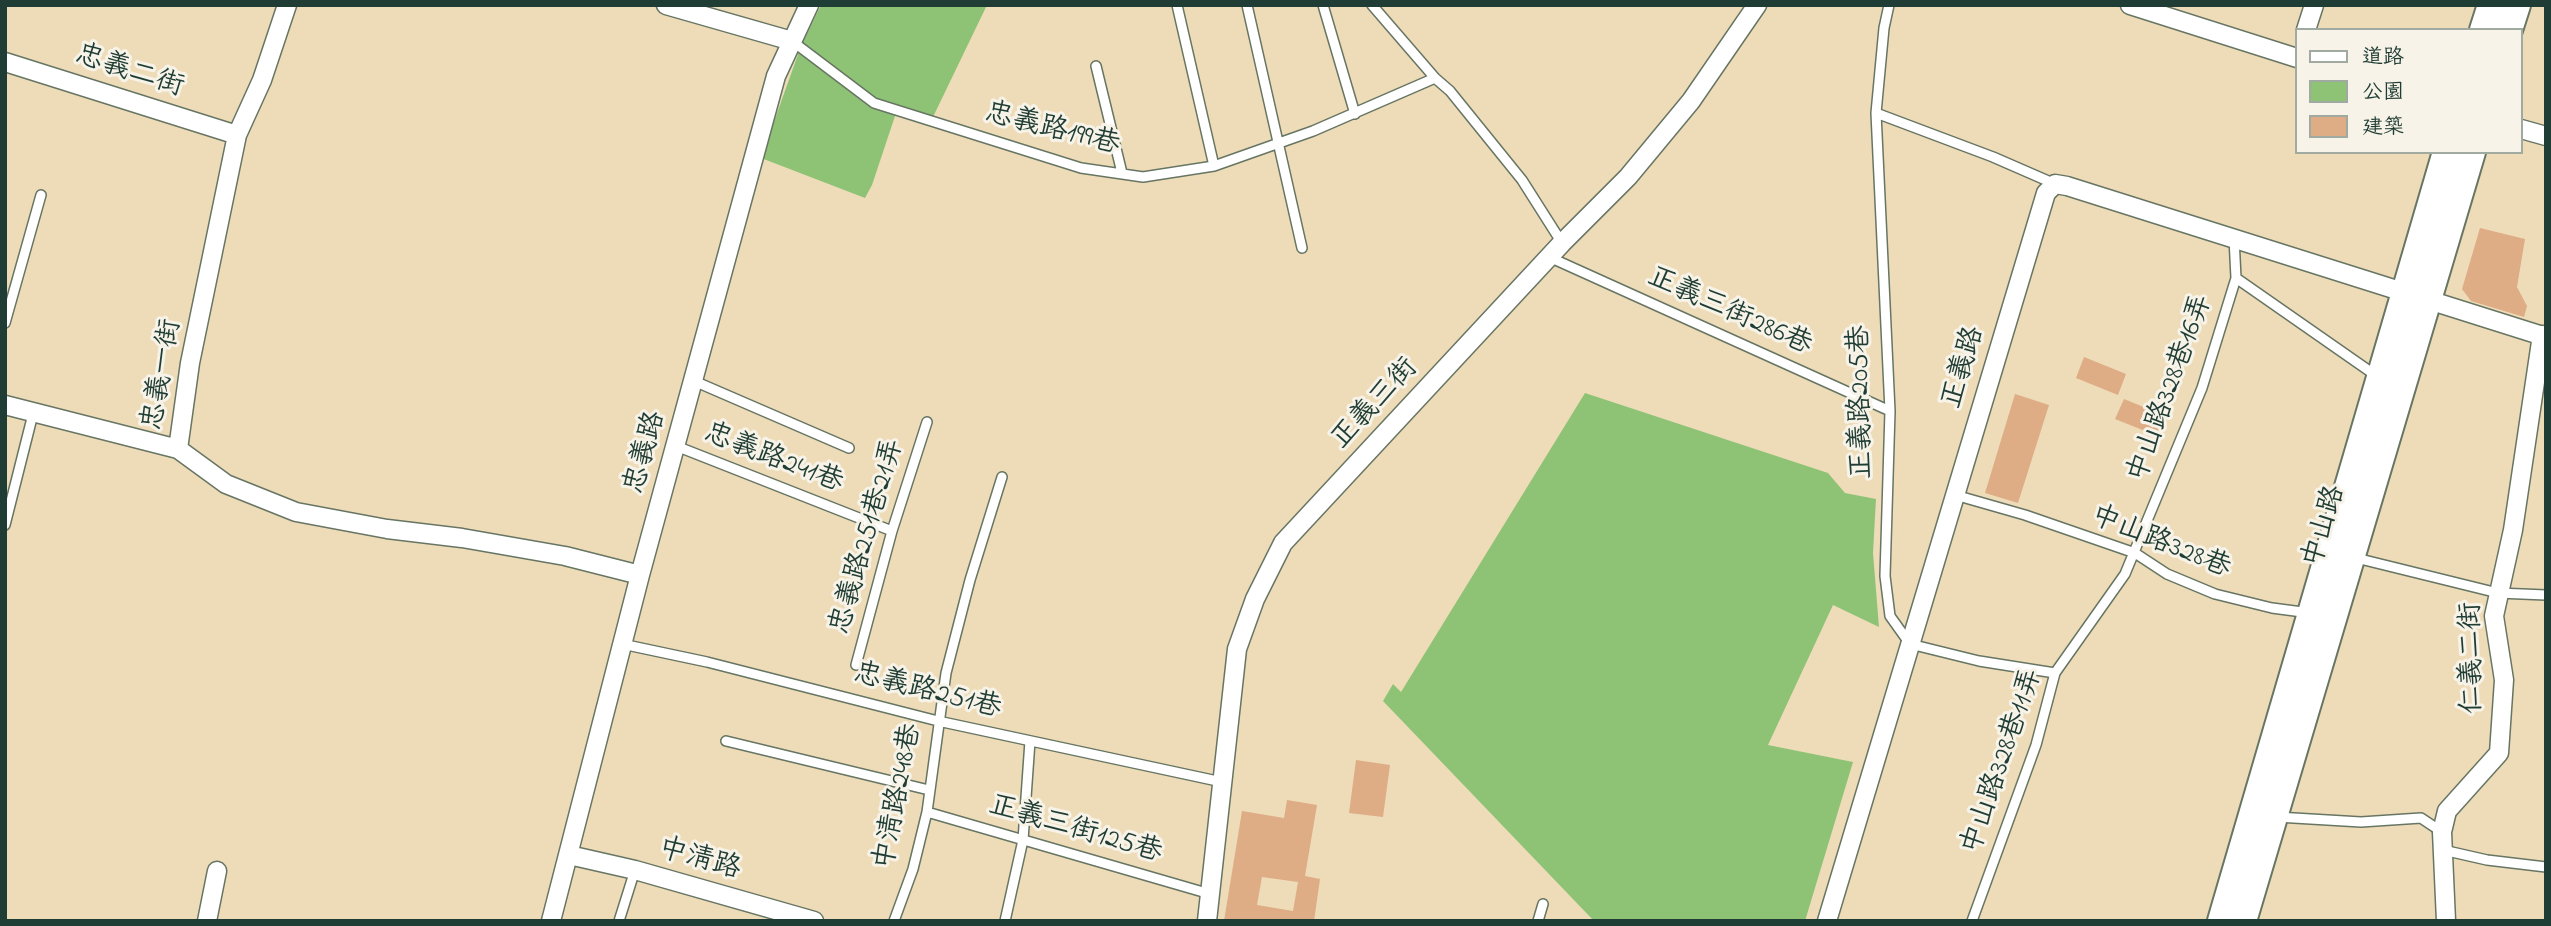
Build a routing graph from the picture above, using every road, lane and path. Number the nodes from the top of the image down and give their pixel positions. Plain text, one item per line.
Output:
1 (287, 5) edge
2 (666, 5) edge
3 (809, 5) edge
4 (1177, 5) edge
5 (1247, 5) edge
6 (1323, 5) edge
7 (1372, 5) edge
8 (1757, 5) edge
9 (1889, 5) edge
10 (2314, 5) edge
11 (2490, 5) edge
12 (2517, 5) edge
13 (2140, 7) edge
14 (2307, 28) edge
15 (2484, 28) edge
16 (2510, 28) edge
17 (792, 41) junction
18 (2296, 58) edge
19 (5, 62) edge
20 (1096, 66) dead end
21 (1435, 78) junction
22 (1876, 113) junction
23 (1355, 114) junction
24 (2523, 130) edge
25 (237, 135) junction
26 (2546, 136) edge
27 (1278, 143) junction
28 (2445, 154) edge
29 (2471, 154) edge
30 (1214, 166) junction
31 (1122, 173) junction
32 (2055, 184) junction
33 (41, 195) dead end
34 (2234, 238) junction
35 (1562, 243) junction
36 (1302, 248) dead end
37 (1549, 257) junction
38 (2236, 278) junction
39 (2416, 295) junction
40 (5, 323) edge
41 (2544, 336) edge
42 (2379, 377) junction
43 (694, 381) junction
44 (5, 405) edge
45 (1890, 411) junction
46 (33, 414) junction
47 (927, 422) dead end
48 (676, 446) junction
49 (849, 448) dead end
50 (178, 449) junction
51 (1002, 477) dead end
52 (1955, 495) junction
53 (5, 525) edge
54 (892, 531) junction
55 (2135, 553) junction
56 (2351, 557) junction
57 (640, 575) junction
58 (2498, 593) junction
59 (2546, 594) edge
60 (2311, 613) junction
61 (622, 644) junction
62 (1910, 645) junction
63 (856, 665) dead end
64 (2055, 673) junction
65 (938, 721) junction
66 (726, 741) dead end
67 (1030, 741) junction
68 (1223, 782) junction
69 (929, 790) junction
70 (927, 812) junction
71 (2273, 816) junction
72 (1023, 840) junction
73 (2443, 841) junction
74 (569, 855) junction
75 (2546, 867) edge
76 (635, 870) junction
77 (216, 871) dead end
78 (1210, 894) junction
79 (1543, 904) dead end
80 (809, 920) edge
81 (207, 921) edge
82 (551, 921) edge
83 (620, 921) edge
84 (894, 921) edge
85 (1005, 921) edge
86 (1207, 921) edge
87 (1538, 921) edge
88 (1827, 921) edge
89 (1972, 921) edge
90 (2221, 921) edge
91 (2243, 921) edge
92 (2446, 921) edge

1 - 25 street, 忠義一街
2 - 17 street
3 - 17 street, 忠義路
4 - 30 lane
5 - 27 lane
6 - 23 lane
7 - 21 lane
8 - 35 street, 正義三街
9 - 22 lane, 正義路205巷
10 - 14 street
11 - 15 main road
12 - 16 main road
13 - 18 street
17 - 31 lane, 忠義路199巷
17 - 43 street, 忠義路
19 - 25 street, 忠義二街
20 - 31 lane
21 - 23 lane, 忠義路199巷
21 - 35 lane
22 - 32 lane
22 - 45 lane, 正義路205巷
23 - 27 lane, 忠義路199巷
24 - 26 street
25 - 50 street, 忠義一街
27 - 30 lane, 忠義路199巷
27 - 36 lane
28 - 39 main road, 中山路
29 - 39 main road, 中山路
30 - 31 lane, 忠義路199巷
32 - 34 street
32 - 52 street, 正義路
33 - 40 lane
34 - 38 lane, 中山路328巷16弄
34 - 39 street
35 - 37 street, 正義三街
37 - 45 lane, 正義三街286巷
37 - 68 street, 正義三街
38 - 42 lane
38 - 55 lane, 中山路328巷16弄
39 - 41 street
39 - 42 main road, 中山路
39 - 56 main road, 中山路
41 - 58 street, 仁義二街
42 - 60 main road, 中山路
43 - 48 street, 忠義路
43 - 49 lane
44 - 46 street
45 - 62 lane, 正義路205巷
46 - 50 street
46 - 53 lane
47 - 54 lane, 忠義路251巷21弄
48 - 54 lane, 忠義路241巷
48 - 57 street, 忠義路
50 - 57 street, 忠義一街
51 - 65 lane, 中清路248巷
52 - 55 lane, 中山路328巷
52 - 62 street, 正義路
54 - 63 lane, 忠義路251巷21弄
55 - 60 lane, 中山路328巷
55 - 64 lane, 中山路328巷11弄
56 - 58 lane
56 - 71 main road, 中山路
57 - 61 street, 忠義路
58 - 59 lane
58 - 73 street, 仁義二街
60 - 90 main road, 中山路
61 - 65 lane, 忠義路251巷
61 - 74 street, 忠義路
62 - 64 lane
62 - 88 street, 正義路
64 - 89 lane, 中山路328巷11弄
65 - 67 lane, 忠義路251巷
65 - 69 lane, 中清路248巷
66 - 69 lane
67 - 68 lane, 忠義路251巷
67 - 72 lane
68 - 78 street, 正義三街
69 - 70 lane, 中清路248巷
70 - 72 lane, 正義三街125巷
70 - 84 lane, 中清路248巷
71 - 73 lane
71 - 91 main road, 中山路
72 - 78 lane, 正義三街125巷
72 - 85 lane
73 - 75 lane
73 - 92 street, 仁義二街
74 - 76 street, 中清路
74 - 82 street, 忠義路
76 - 80 street, 中清路
76 - 83 lane
77 - 81 street
78 - 86 street, 正義三街
79 - 87 lane

